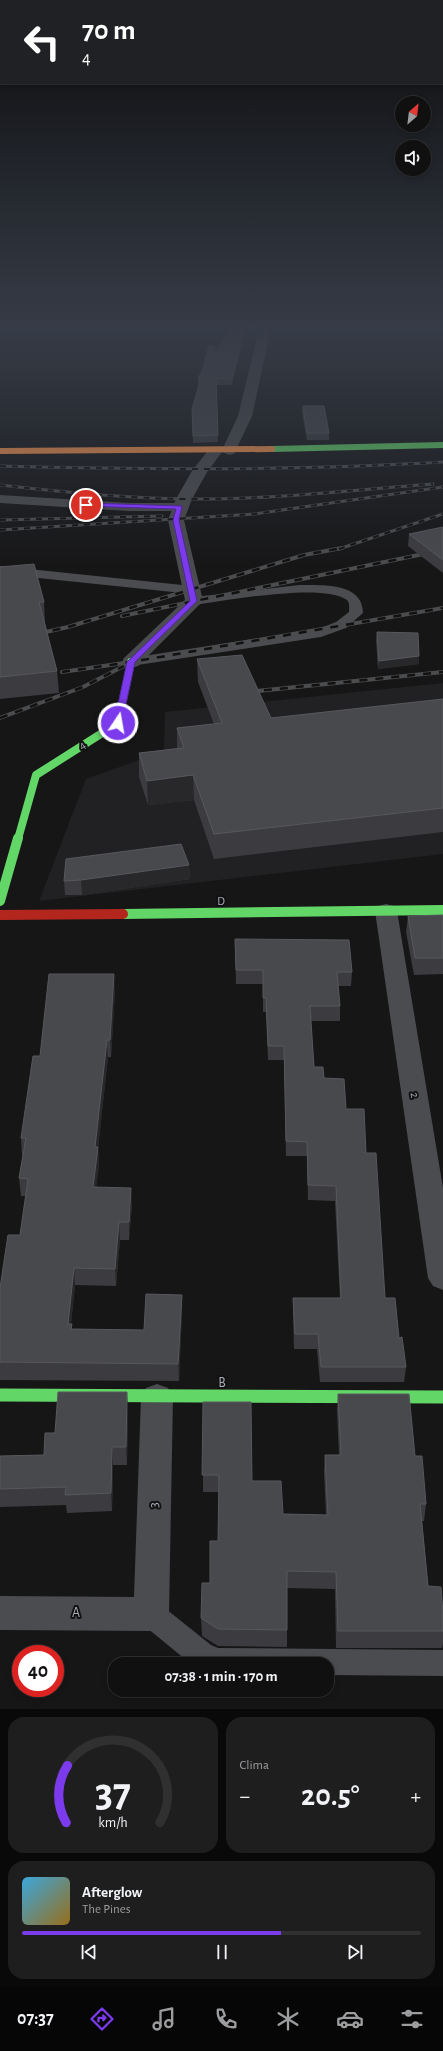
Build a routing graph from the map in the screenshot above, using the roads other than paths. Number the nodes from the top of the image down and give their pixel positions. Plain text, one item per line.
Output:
1 (247, 406) edge
2 (443, 445) edge
3 (0, 451) edge
4 (222, 451) junction
5 (0, 499) edge
6 (180, 507) junction
7 (0, 570) edge
8 (193, 596) junction
9 (131, 662) junction
10 (0, 902) edge
11 (443, 910) edge
12 (386, 911) junction
13 (0, 915) edge
14 (443, 1278) edge
15 (0, 1394) edge
16 (157, 1396) junction
17 (443, 1397) edge
18 (0, 1613) edge
19 (151, 1614) junction
20 (443, 1663) edge

1 - 4 street
2 - 4 street
3 - 4 street
4 - 6 street
5 - 6 lane
6 - 8 street
7 - 8 lane
8 - 9 street
8 - 9 lane
9 - 10 street, 4
11 - 12 street, D
12 - 13 street, D
12 - 14 street, 2
15 - 16 street, B
16 - 17 street, B
16 - 19 street, 3
18 - 19 street, A
19 - 20 lane

